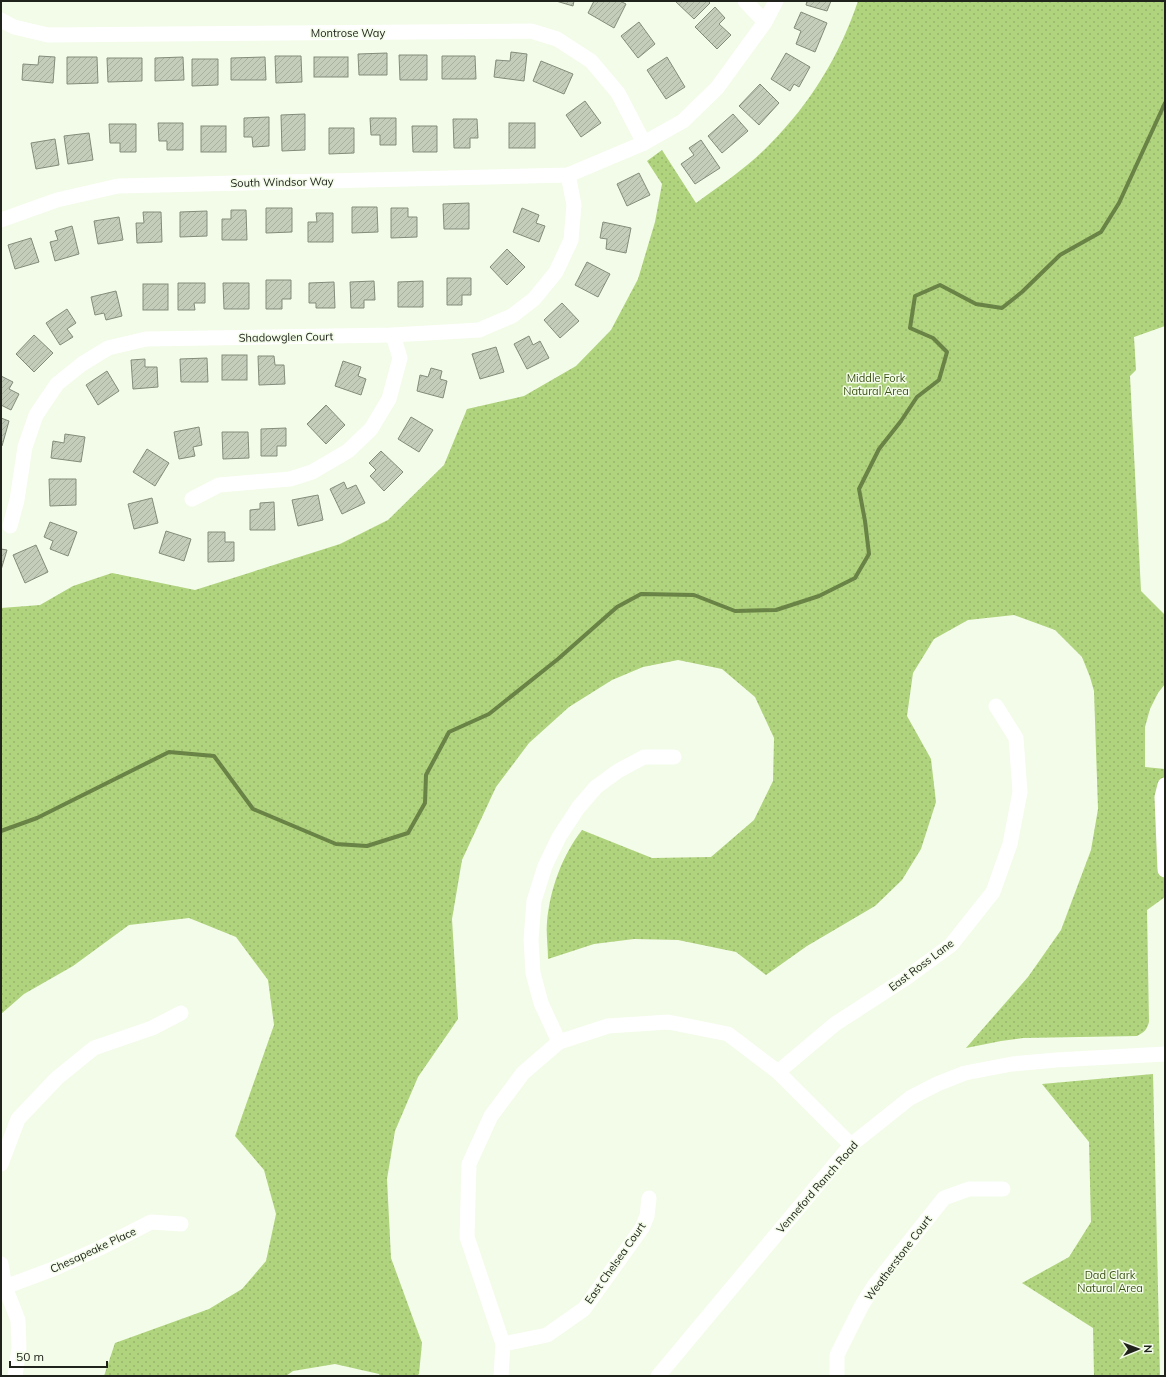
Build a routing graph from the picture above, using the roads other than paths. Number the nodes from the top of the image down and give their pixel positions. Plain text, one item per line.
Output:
1 (745, 1) edge
2 (776, 1) edge
3 (1, 20) edge
4 (765, 22) junction
5 (644, 143) junction
6 (568, 175) junction
7 (1, 220) edge
8 (393, 335) junction
9 (192, 499) dead end
10 (10, 526) dead end
11 (996, 706) dead end
12 (674, 757) dead end
13 (1165, 785) edge
14 (1165, 870) edge
15 (181, 1013) dead end
16 (559, 1042) junction
17 (1165, 1054) edge
18 (778, 1072) junction
19 (851, 1145) junction
20 (1, 1164) edge
21 (1003, 1189) dead end
22 (649, 1198) dead end
23 (182, 1224) dead end
24 (1, 1264) edge
25 (6, 1287) junction
26 (503, 1344) junction
27 (16, 1376) edge
28 (501, 1376) edge
29 (658, 1376) edge
30 (837, 1376) edge

1 - 4 street
2 - 4 street
3 - 5 street, Montrose Way
4 - 5 street
5 - 6 street
6 - 7 street, South Windsor Way
6 - 8 street, Shadowglen Court
8 - 9 street
8 - 10 street, Shadowglen Court
11 - 18 street, East Ross Lane
12 - 16 street
13 - 14 street
15 - 20 street
16 - 18 street
16 - 26 street
17 - 19 street, Venneford Ranch Road
18 - 19 street
19 - 29 street, Venneford Ranch Road
21 - 30 street, Weatherstone Court
22 - 26 street, East Chelsea Court
23 - 25 street, Chesapeake Place
24 - 25 street
25 - 27 street
26 - 28 street

